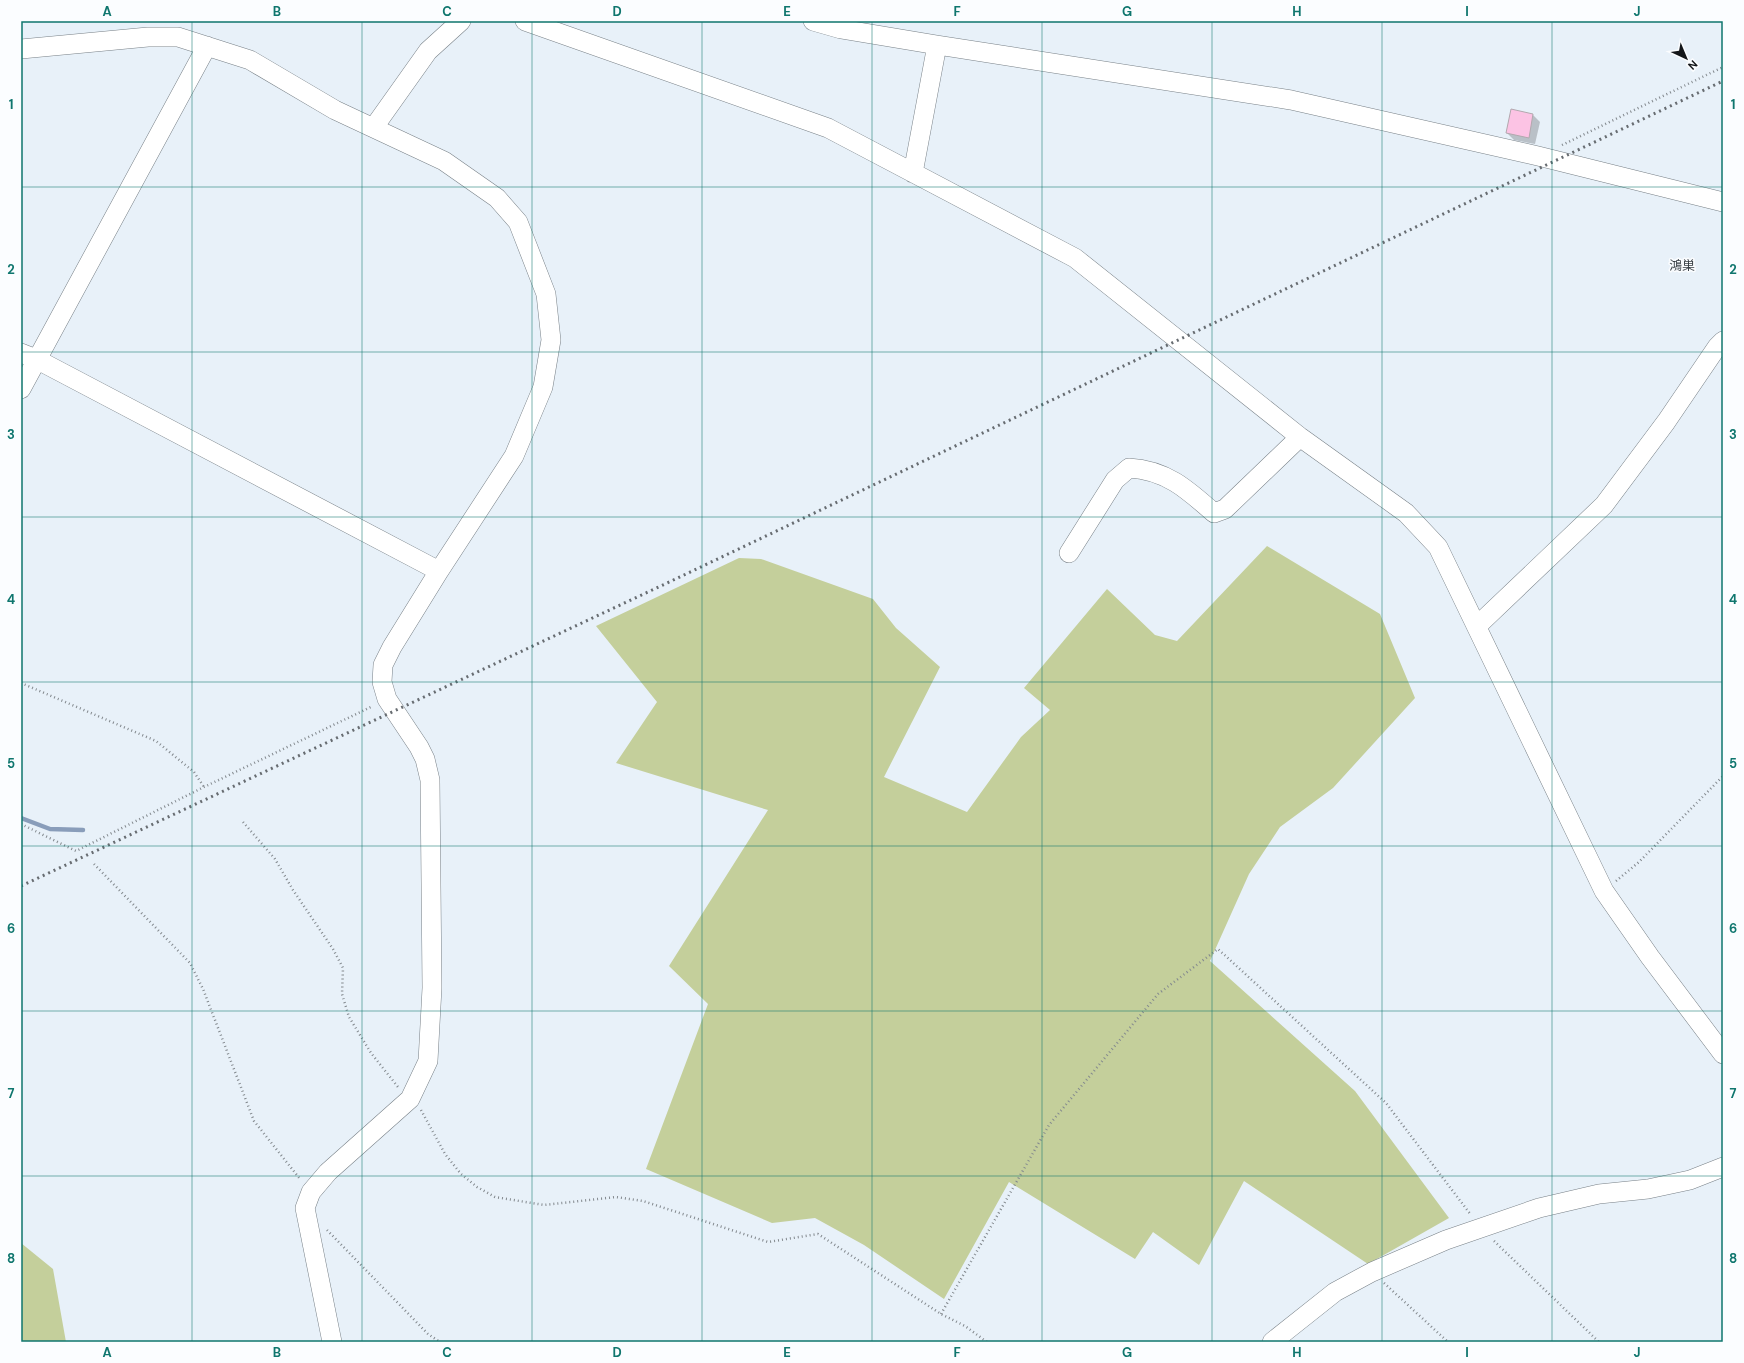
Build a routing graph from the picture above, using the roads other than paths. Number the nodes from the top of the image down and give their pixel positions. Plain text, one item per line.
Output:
1 (461, 21) edge
2 (525, 21) edge
3 (813, 21) edge
4 (937, 45) junction
5 (207, 46) junction
6 (21, 49) edge
7 (374, 127) junction
8 (913, 173) junction
9 (1723, 202) edge
10 (1723, 341) edge
11 (29, 356) edge
12 (21, 389) edge
13 (1300, 437) junction
14 (1069, 553) dead end
15 (439, 571) junction
16 (1477, 626) junction
17 (1723, 1054) edge
18 (1723, 1167) edge
19 (332, 1342) edge
20 (1272, 1342) edge

1 - 7 street
2 - 8 street
3 - 4 street
4 - 8 street
4 - 9 street
5 - 6 street
5 - 7 street
5 - 11 street
7 - 15 street
8 - 13 street
10 - 16 street
11 - 12 street
11 - 15 street
13 - 14 street
13 - 16 street
15 - 19 street
16 - 17 street
18 - 20 street

